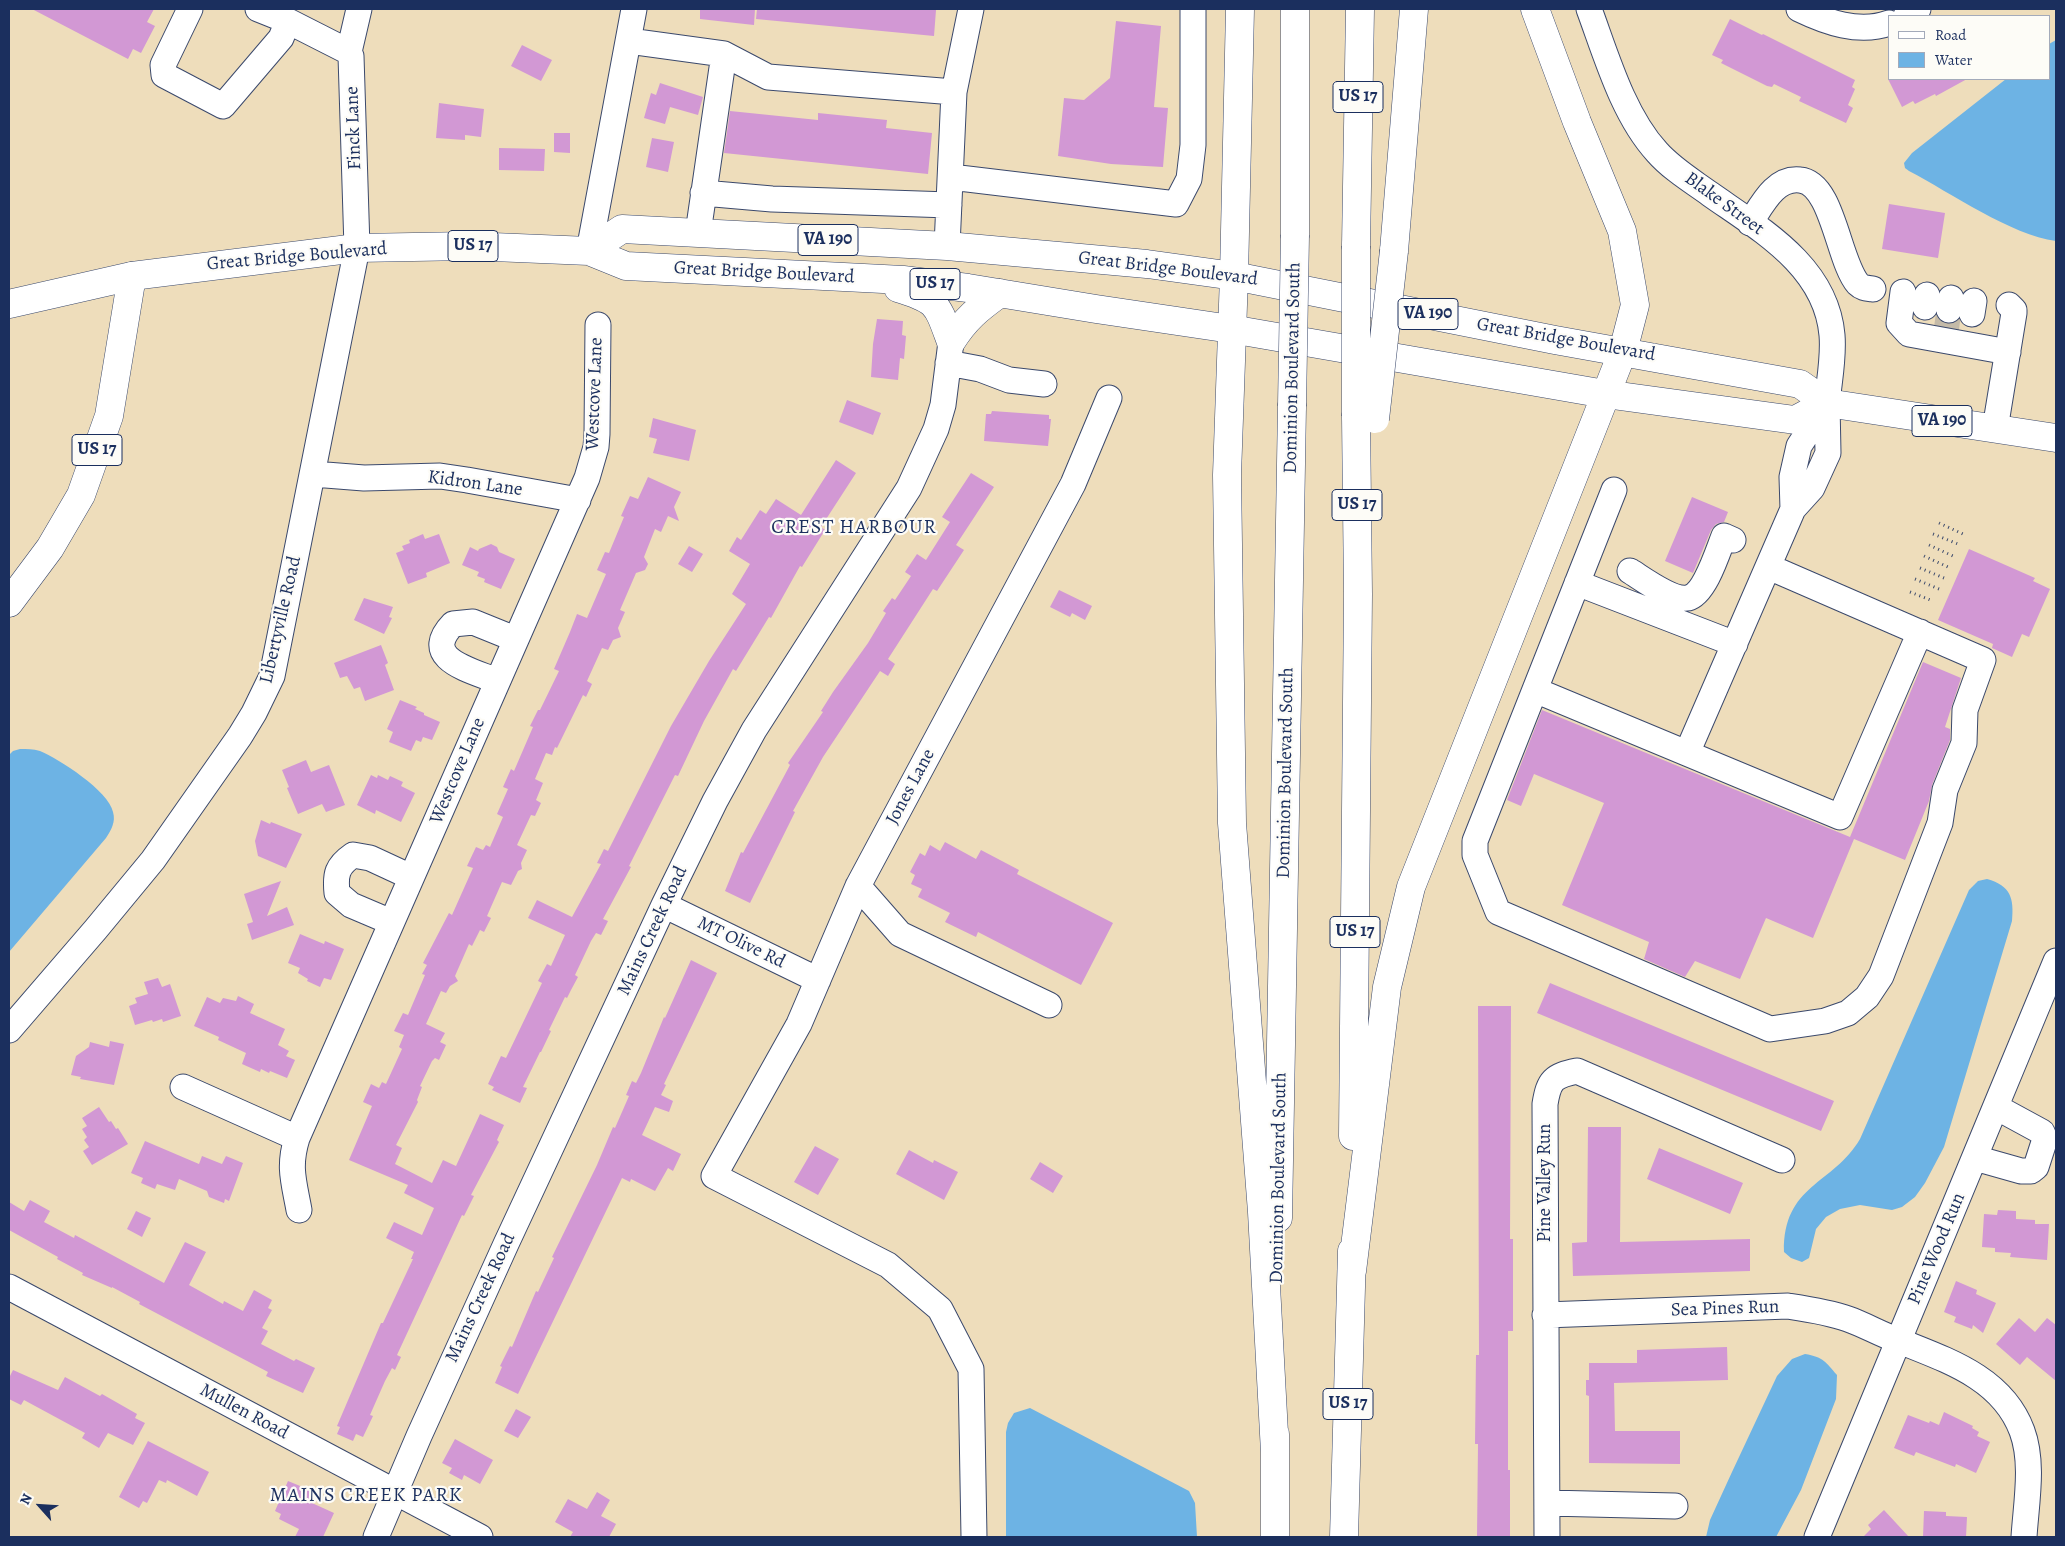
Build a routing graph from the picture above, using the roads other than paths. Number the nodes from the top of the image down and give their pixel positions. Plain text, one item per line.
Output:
1 (190, 9) edge
2 (258, 9) edge
3 (359, 9) edge
4 (634, 9) edge
5 (971, 9) edge
6 (1193, 9) edge
7 (1240, 9) edge
8 (1295, 9) edge
9 (1352, 9) edge
10 (1360, 9) edge
11 (1414, 9) edge
12 (1520, 9) edge
13 (1535, 9) edge
14 (1589, 9) edge
15 (1799, 9) edge
16 (288, 21) junction
17 (1888, 23) edge
18 (629, 41) junction
19 (349, 52) junction
20 (724, 54) junction
21 (954, 92) junction
22 (1577, 122) junction
23 (951, 177) junction
24 (1356, 186) junction
25 (703, 193) junction
26 (950, 205) junction
27 (1750, 223) junction
28 (704, 233) junction
29 (948, 246) junction
30 (356, 248) junction
31 (589, 250) junction
32 (743, 272) junction
33 (802, 275) junction
34 (132, 276) junction
35 (1234, 276) junction
36 (868, 279) junction
37 (1872, 289) dead end
38 (1000, 293) junction
39 (9, 304) edge
40 (2009, 305) dead end
41 (1944, 318) dead end
42 (598, 325) dead end
43 (1231, 329) junction
44 (1623, 351) junction
45 (950, 352) junction
46 (2008, 352) junction
47 (1044, 384) dead end
48 (1606, 394) junction
49 (1109, 398) dead end
50 (1827, 404) junction
51 (1365, 418) junction
52 (1995, 429) junction
53 (2056, 438) edge
54 (313, 474) junction
55 (1614, 490) dead end
56 (578, 500) junction
57 (1733, 540) dead end
58 (1769, 567) junction
59 (1630, 571) dead end
60 (1577, 582) junction
61 (9, 603) edge
62 (1920, 632) junction
63 (515, 639) junction
64 (1735, 644) junction
65 (496, 681) junction
66 (1535, 690) junction
67 (1687, 753) junction
68 (411, 877) junction
69 (858, 886) junction
70 (664, 906) junction
71 (392, 922) junction
72 (2056, 961) edge
73 (818, 980) junction
74 (1049, 1005) dead end
75 (9, 1030) edge
76 (183, 1087) dead end
77 (1996, 1107) junction
78 (297, 1138) junction
79 (1974, 1158) junction
80 (1782, 1160) dead end
81 (299, 1210) dead end
82 (1352, 1270) junction
83 (9, 1287) edge
84 (1545, 1315) junction
85 (1898, 1341) junction
86 (1274, 1452) junction
87 (395, 1492) junction
88 (1547, 1503) junction
89 (1675, 1506) dead end
90 (376, 1537) edge
91 (480, 1537) edge
92 (974, 1537) edge
93 (1275, 1537) edge
94 (1344, 1537) edge
95 (1547, 1537) edge
96 (1816, 1537) edge
97 (2024, 1537) edge

1 - 16 street
2 - 16 street
3 - 19 street, Finck Lane
4 - 18 street
5 - 21 street
6 - 23 street
7 - 35 main road
8 - 86 main road, Dominion Boulevard South, bridge
9 - 24 main road
10 - 24 main road, US 17
11 - 51 main road, bridge
12 - 22 main road
13 - 22 main road
14 - 27 street, Blake Street
15 - 17 street
16 - 19 street
18 - 20 street
18 - 31 street
19 - 30 street, Finck Lane
20 - 21 street
20 - 25 street
21 - 23 street
22 - 44 main road
23 - 26 street
24 - 51 main road, US 17, bridge
25 - 26 street
25 - 28 street
26 - 29 street
27 - 37 street
27 - 50 street, Blake Street
28 - 29 main road, Great Bridge Boulevard / VA 190
28 - 31 main road, Great Bridge Boulevard / VA 190
28 - 32 main road
29 - 33 main road
29 - 35 main road, Great Bridge Boulevard / VA 190
29 - 38 main road
30 - 31 main road, Great Bridge Boulevard / US 17
30 - 34 main road, Great Bridge Boulevard / US 17
30 - 54 street, Libertyville Road
31 - 32 main road, Great Bridge Boulevard / US 17
32 - 33 main road, Great Bridge Boulevard / US 17
33 - 36 main road, Great Bridge Boulevard / US 17
34 - 39 main road, Great Bridge Boulevard
34 - 61 main road, US 17
35 - 43 main road
35 - 44 main road, Great Bridge Boulevard / VA 190
36 - 38 main road, Great Bridge Boulevard / US 17
36 - 45 main road
38 - 43 main road, Great Bridge Boulevard / US 17
38 - 45 main road
40 - 46 street
41 - 46 street
42 - 56 street, Westcove Lane
43 - 48 main road, Great Bridge Boulevard
43 - 86 main road
44 - 48 main road
44 - 50 main road, Great Bridge Boulevard / VA 190
45 - 47 street
45 - 70 street, Mains Creek Road
46 - 52 street
48 - 50 main road, Great Bridge Boulevard
48 - 82 main road
49 - 69 street, Jones Lane
50 - 52 main road, Great Bridge Boulevard / VA 190
50 - 58 street, Blake Street
51 - 82 main road, US 17
52 - 53 main road, Great Bridge Boulevard / VA 190
54 - 56 street, Kidron Lane
54 - 75 street, Libertyville Road
55 - 60 street
56 - 63 street, Westcove Lane
57 - 59 street
58 - 62 street
58 - 64 street, Blake Street
60 - 64 street
60 - 66 street
62 - 66 street
62 - 67 street
63 - 65 street, Westcove Lane
63 - 65 street
64 - 67 street, Blake Street
65 - 68 street, Westcove Lane
66 - 67 street
68 - 71 street, Westcove Lane
68 - 71 street
69 - 73 street, Jones Lane
69 - 74 street
70 - 73 street, MT Olive Rd
70 - 87 street, Mains Creek Road
71 - 78 street, Westcove Lane
72 - 77 street, Pine Wood Run
73 - 92 street, Jones Lane
76 - 78 street
77 - 79 street, Pine Wood Run
77 - 79 street
78 - 81 street, Westcove Lane
79 - 85 street, Pine Wood Run
80 - 84 street, Pine Valley Run
82 - 94 main road, US 17
83 - 87 street, Mullen Road
84 - 85 street, Sea Pines Run
84 - 88 street, Pine Valley Run
85 - 96 street, Pine Wood Run
85 - 97 street, Sea Pines Run
86 - 93 main road, Dominion Boulevard South
87 - 90 street, Mains Creek Road
87 - 91 street, Mullen Road
88 - 89 street
88 - 95 street, Pine Valley Run

